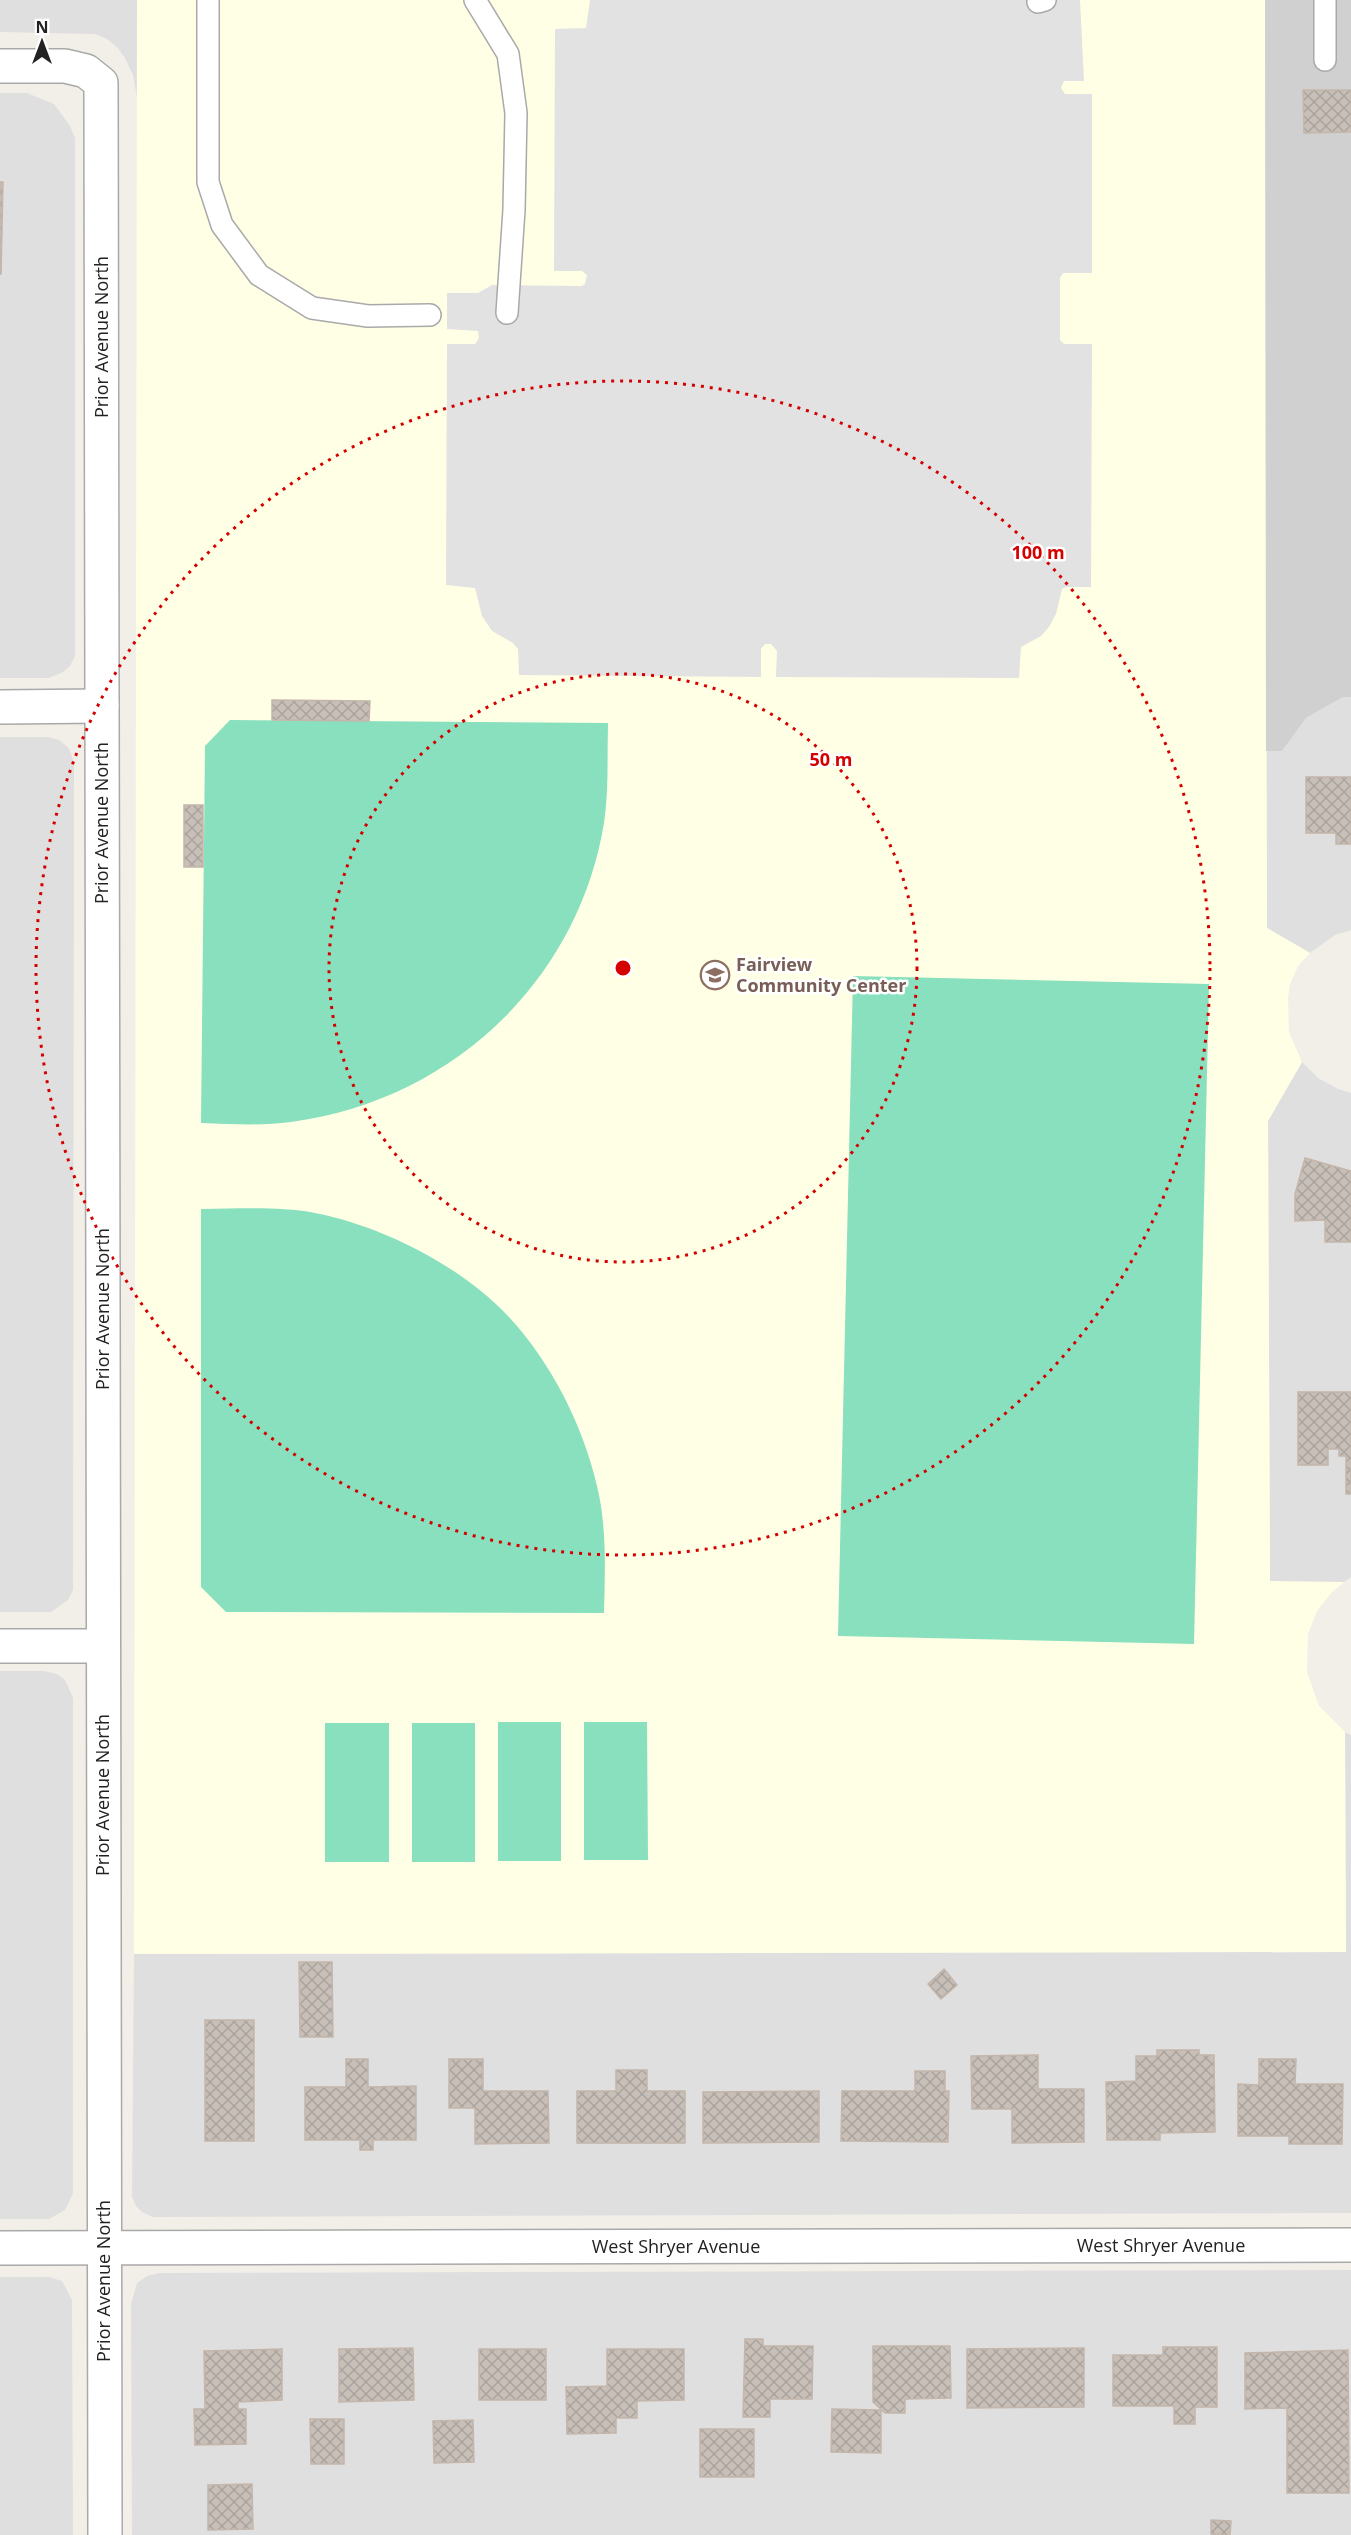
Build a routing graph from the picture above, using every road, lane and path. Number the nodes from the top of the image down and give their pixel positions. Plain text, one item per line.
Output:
1 (208, 0) edge
2 (475, 0) edge
3 (1325, 0) edge
4 (1325, 60) dead end
5 (0, 66) edge
6 (507, 313) dead end
7 (430, 315) dead end
8 (102, 706) junction
9 (0, 707) edge
10 (0, 1646) edge
11 (103, 1646) junction
12 (1351, 2245) edge
13 (104, 2247) junction
14 (0, 2248) edge
15 (105, 2535) edge

1 - 7 lane
2 - 6 lane
3 - 4 lane
5 - 8 street, Prior Avenue North
8 - 9 street
8 - 11 street, Prior Avenue North
10 - 11 street
11 - 13 street, Prior Avenue North
12 - 13 street, West Shryer Avenue
13 - 14 street, West Shryer Avenue
13 - 15 street, Prior Avenue North

